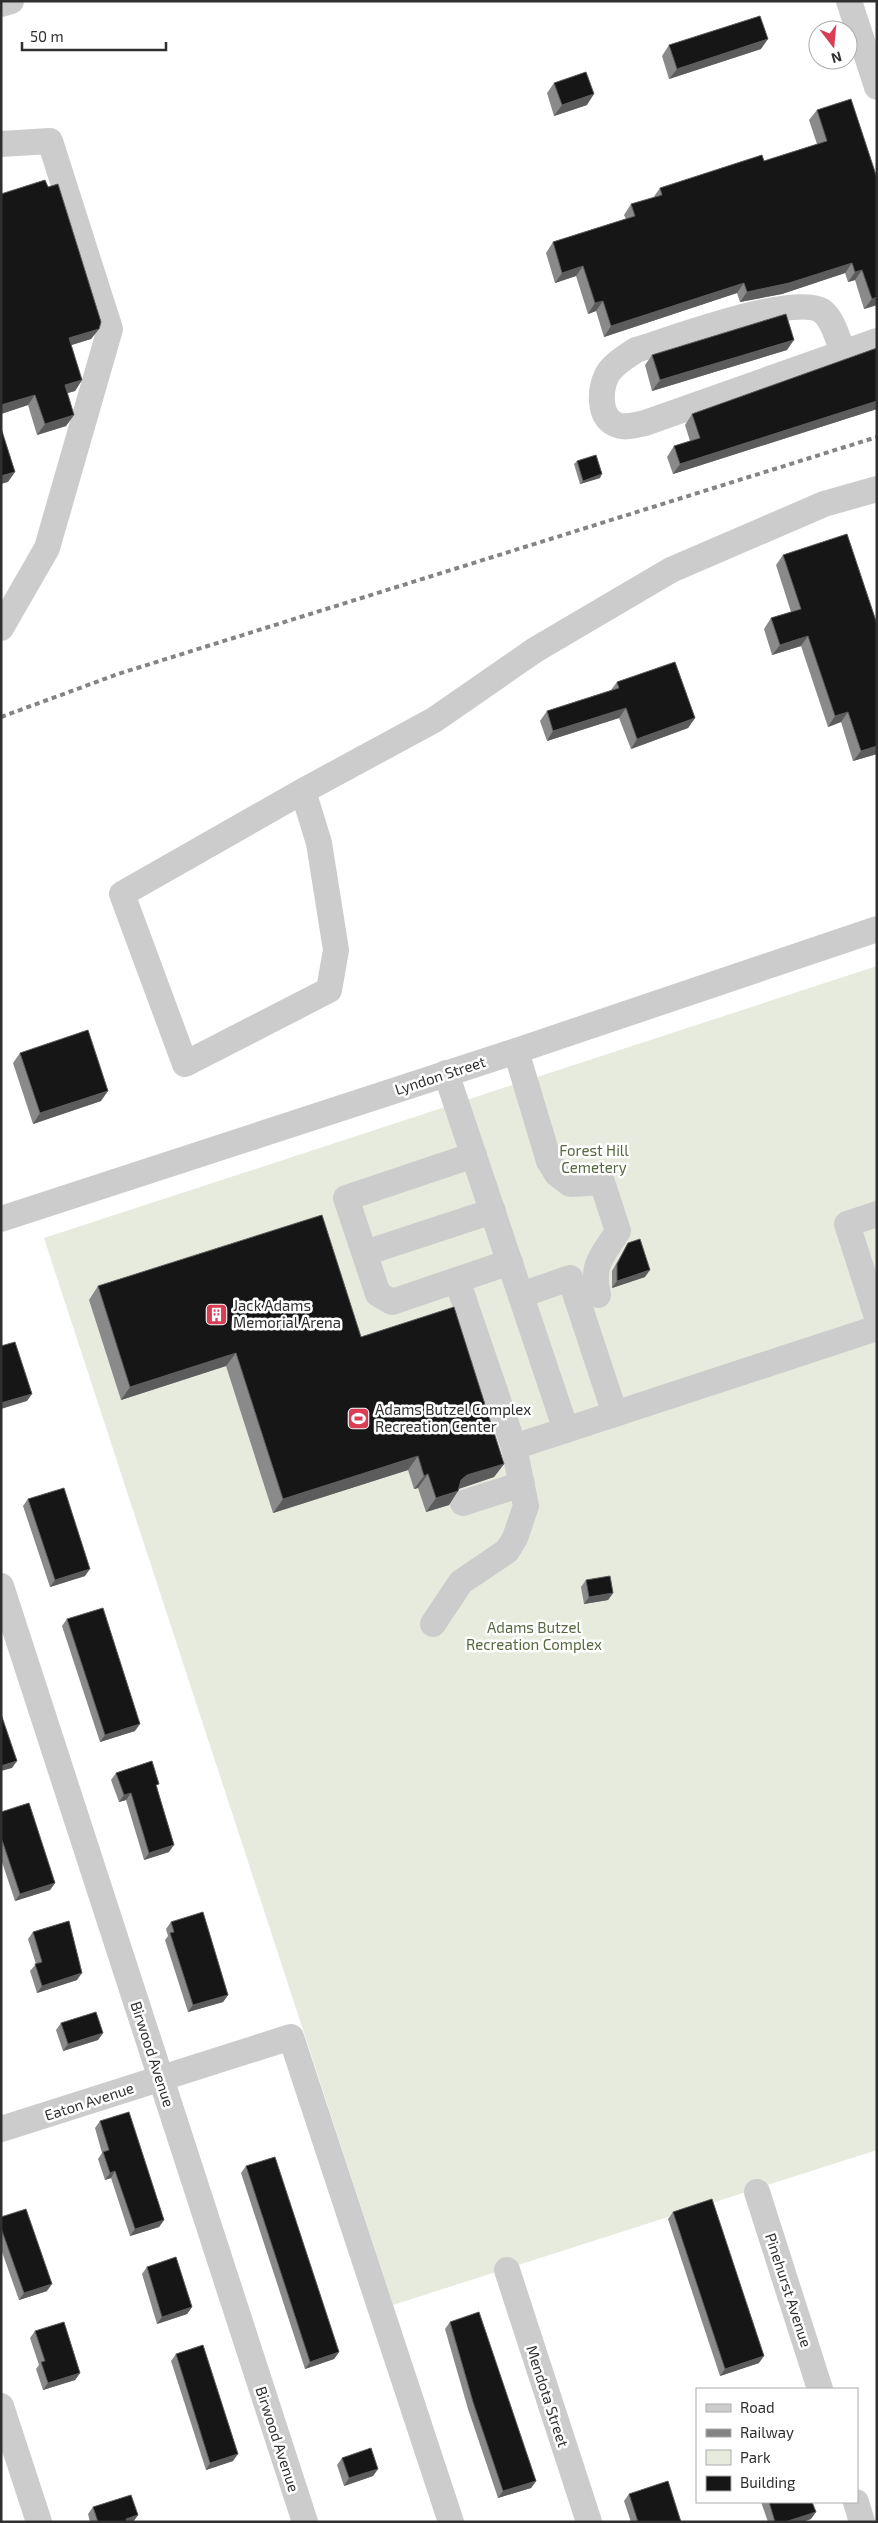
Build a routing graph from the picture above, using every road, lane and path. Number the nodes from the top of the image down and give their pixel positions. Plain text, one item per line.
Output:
1 (11, 1) edge
2 (849, 1) edge
3 (1, 4) edge
4 (877, 87) edge
5 (1, 144) edge
6 (877, 341) edge
7 (843, 352) junction
8 (877, 489) edge
9 (1, 628) edge
10 (303, 791) junction
11 (877, 929) edge
12 (516, 1051) junction
13 (446, 1073) junction
14 (474, 1155) junction
15 (493, 1211) junction
16 (877, 1214) edge
17 (1, 1219) edge
18 (365, 1253) junction
19 (510, 1262) junction
20 (870, 1273) edge
21 (457, 1280) junction
22 (520, 1295) junction
23 (598, 1296) dead end
24 (877, 1317) edge
25 (877, 1328) edge
26 (615, 1414) junction
27 (566, 1430) junction
28 (514, 1447) junction
29 (522, 1484) junction
30 (463, 1503) dead end
31 (1, 1586) edge
32 (433, 1624) dead end
33 (162, 2076) junction
34 (1, 2130) edge
35 (757, 2192) dead end
36 (506, 2270) dead end
37 (820, 2388) edge
38 (1, 2406) edge
39 (856, 2503) edge
40 (39, 2522) edge
41 (305, 2522) edge
42 (452, 2522) edge
43 (589, 2522) edge
44 (862, 2522) edge

1 - 3 street
2 - 4 street
5 - 9 street
6 - 7 street
7 - 7 street
8 - 10 street
10 - 10 street
11 - 12 street, Lyndon Street
12 - 13 street, Lyndon Street
12 - 23 street
13 - 14 street
13 - 17 street, Lyndon Street
14 - 15 street
14 - 18 street
15 - 18 street
15 - 19 street
16 - 20 street
18 - 21 street
19 - 21 street
19 - 22 street
20 - 24 street
21 - 28 street
22 - 26 street
22 - 27 street
25 - 26 street
26 - 27 street
27 - 28 street
28 - 29 street
29 - 30 street
29 - 32 street
31 - 33 street, Birwood Avenue
33 - 34 street, Eaton Avenue
33 - 41 street, Birwood Avenue
33 - 42 street, Eaton Avenue
35 - 37 street, Pinehurst Avenue
36 - 43 street, Mendota Street
38 - 40 street
39 - 44 street

